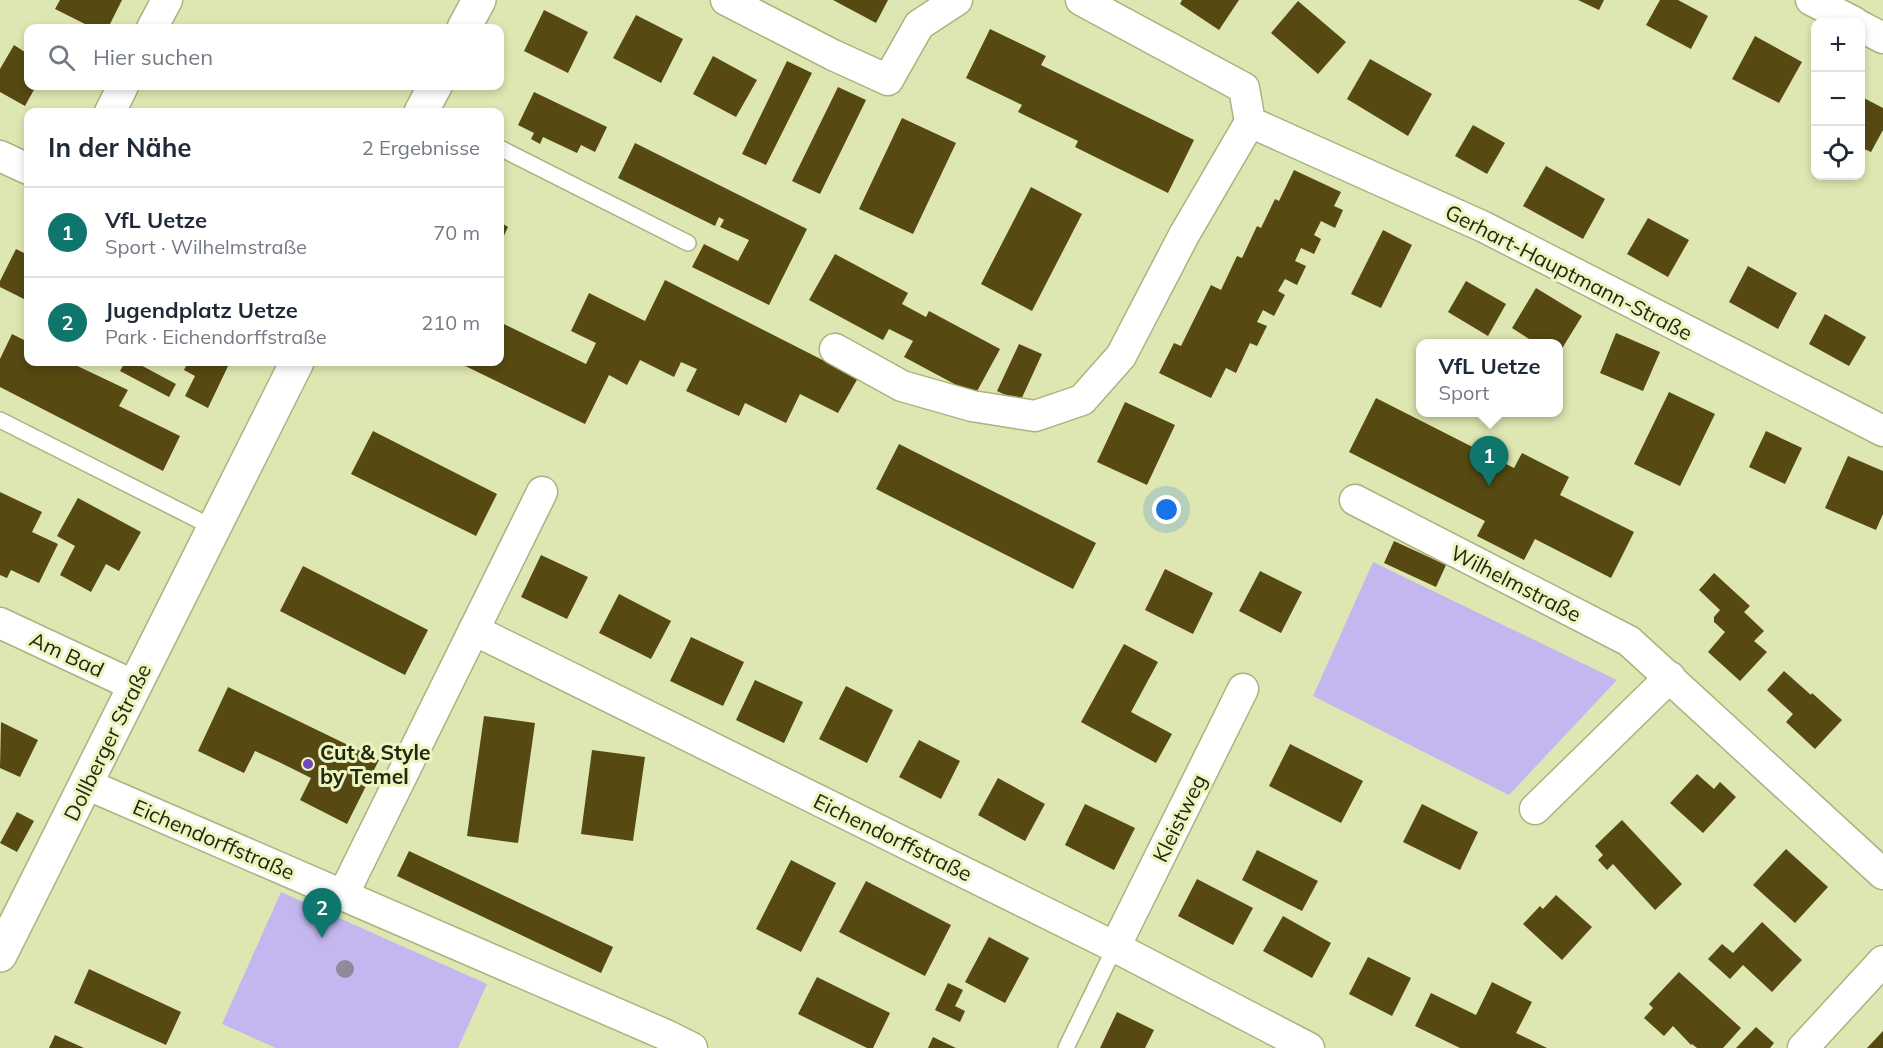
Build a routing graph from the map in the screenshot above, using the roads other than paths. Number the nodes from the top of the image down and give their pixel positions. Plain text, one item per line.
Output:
1 (167, 0) edge
2 (479, 0) edge
3 (726, 0) edge
4 (957, 0) edge
5 (1081, 0) edge
6 (1811, 0) edge
7 (1846, 18) edge
8 (154, 24) edge
9 (466, 24) edge
10 (1865, 29) edge
11 (1883, 38) edge
12 (121, 90) edge
13 (112, 108) edge
14 (1250, 122) junction
15 (504, 150) edge
16 (0, 156) edge
17 (24, 167) edge
18 (688, 243) dead end
19 (835, 349) dead end
20 (295, 366) edge
21 (0, 420) edge
22 (1883, 431) edge
23 (542, 492) dead end
24 (1355, 500) dead end
25 (214, 528) junction
26 (0, 623) edge
27 (474, 630) junction
28 (1670, 677) junction
29 (135, 686) junction
30 (1244, 689) dead end
31 (86, 784) junction
32 (1535, 809) dead end
33 (1883, 874) edge
34 (343, 895) junction
35 (2, 947) edge
36 (1115, 947) junction
37 (1883, 961) edge
38 (692, 1048) edge
39 (1066, 1048) edge
40 (1309, 1048) edge
41 (1803, 1048) edge

1 - 8 street
2 - 9 main road
3 - 4 street
5 - 14 street
6 - 7 street
10 - 11 street
12 - 13 street
14 - 19 street
14 - 22 street, Gerhart-Hauptmann-Straße
15 - 18 lane
16 - 17 street
20 - 25 main road, Dollberger Straße
21 - 25 lane
23 - 27 street
24 - 28 street, Wilhelmstraße
25 - 29 main road, Dollberger Straße
26 - 29 street, Am Bad
27 - 34 street
27 - 36 street, Eichendorffstraße
28 - 32 street
28 - 33 street, Wilhelmstraße
29 - 31 main road, Dollberger Straße
30 - 36 street, Kleistweg
31 - 34 street, Eichendorffstraße
31 - 35 main road, Dollberger Straße
34 - 38 street, Eichendorffstraße
36 - 39 lane
36 - 40 street, Eichendorffstraße
37 - 41 street

